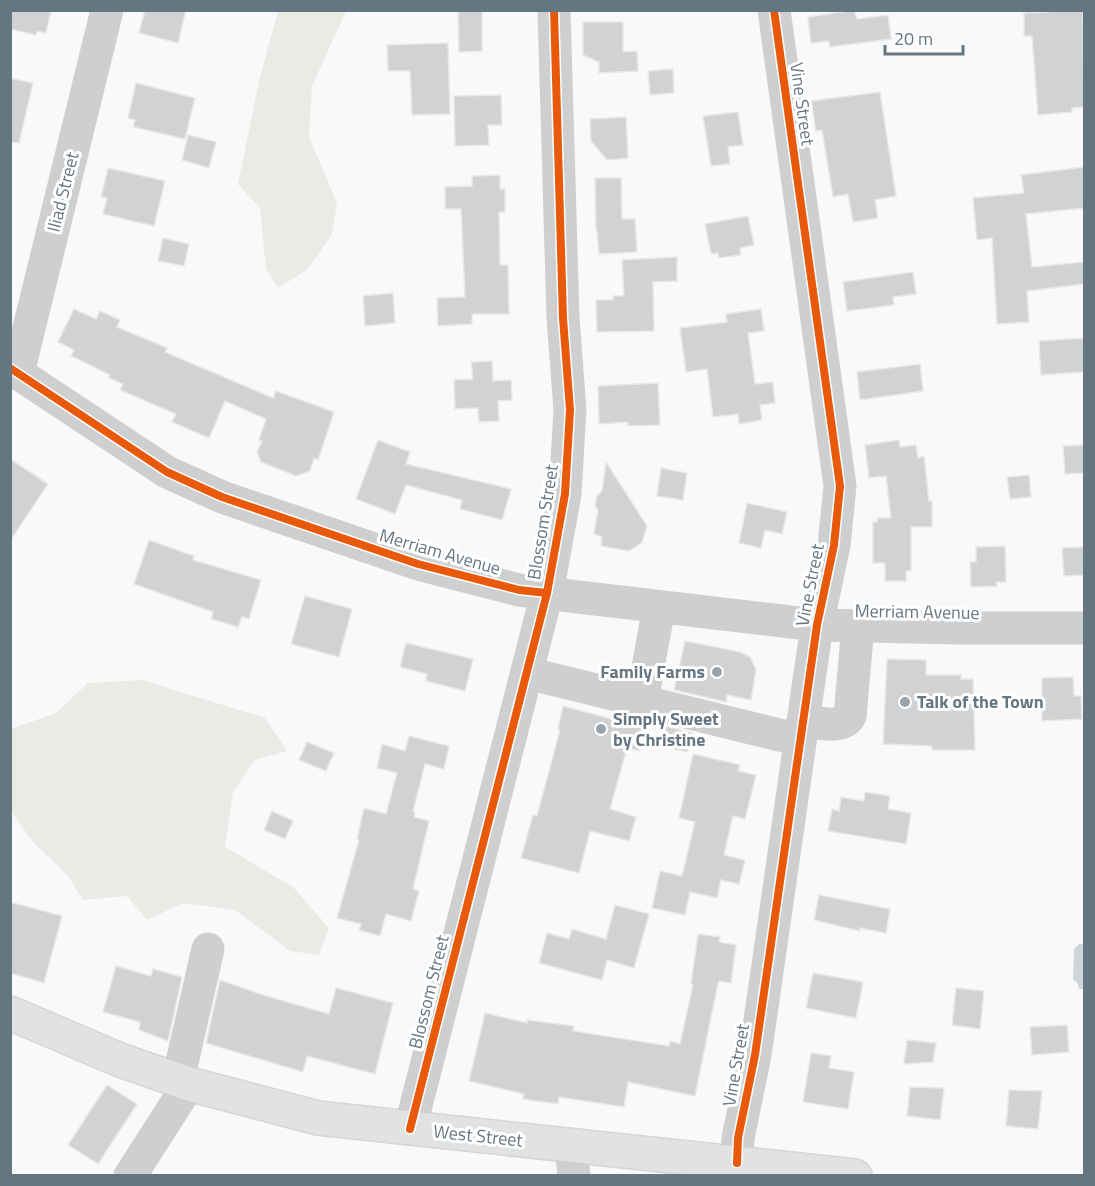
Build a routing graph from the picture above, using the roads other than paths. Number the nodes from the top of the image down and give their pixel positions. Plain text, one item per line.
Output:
1 (107, 10) edge
2 (554, 10) edge
3 (774, 10) edge
4 (14, 371) edge
5 (548, 593) junction
6 (659, 607) junction
7 (817, 625) junction
8 (858, 626) junction
9 (1084, 628) edge
10 (527, 673) junction
11 (642, 701) junction
12 (802, 731) junction
13 (208, 949) dead end
14 (10, 1013) edge
15 (183, 1082) junction
16 (410, 1129) junction
17 (573, 1161) edge
18 (737, 1163) junction
19 (130, 1176) edge
20 (855, 1176) edge

1 - 4 street, Iliad Street
2 - 5 street, Blossom Street
3 - 7 street, Vine Street
4 - 5 street, Merriam Avenue
5 - 6 street, Merriam Avenue
5 - 10 street, Blossom Street
6 - 7 street, Merriam Avenue
6 - 11 street
7 - 8 street, Merriam Avenue
7 - 12 street, Vine Street
8 - 9 street, Merriam Avenue
8 - 12 street
10 - 11 street
10 - 16 street, Blossom Street
11 - 12 street
12 - 18 street, Vine Street
13 - 15 street
14 - 15 main road, West Street
15 - 16 main road, West Street
15 - 19 street
16 - 17 main road, West Street
17 - 18 main road, West Street
18 - 20 main road, West Street

